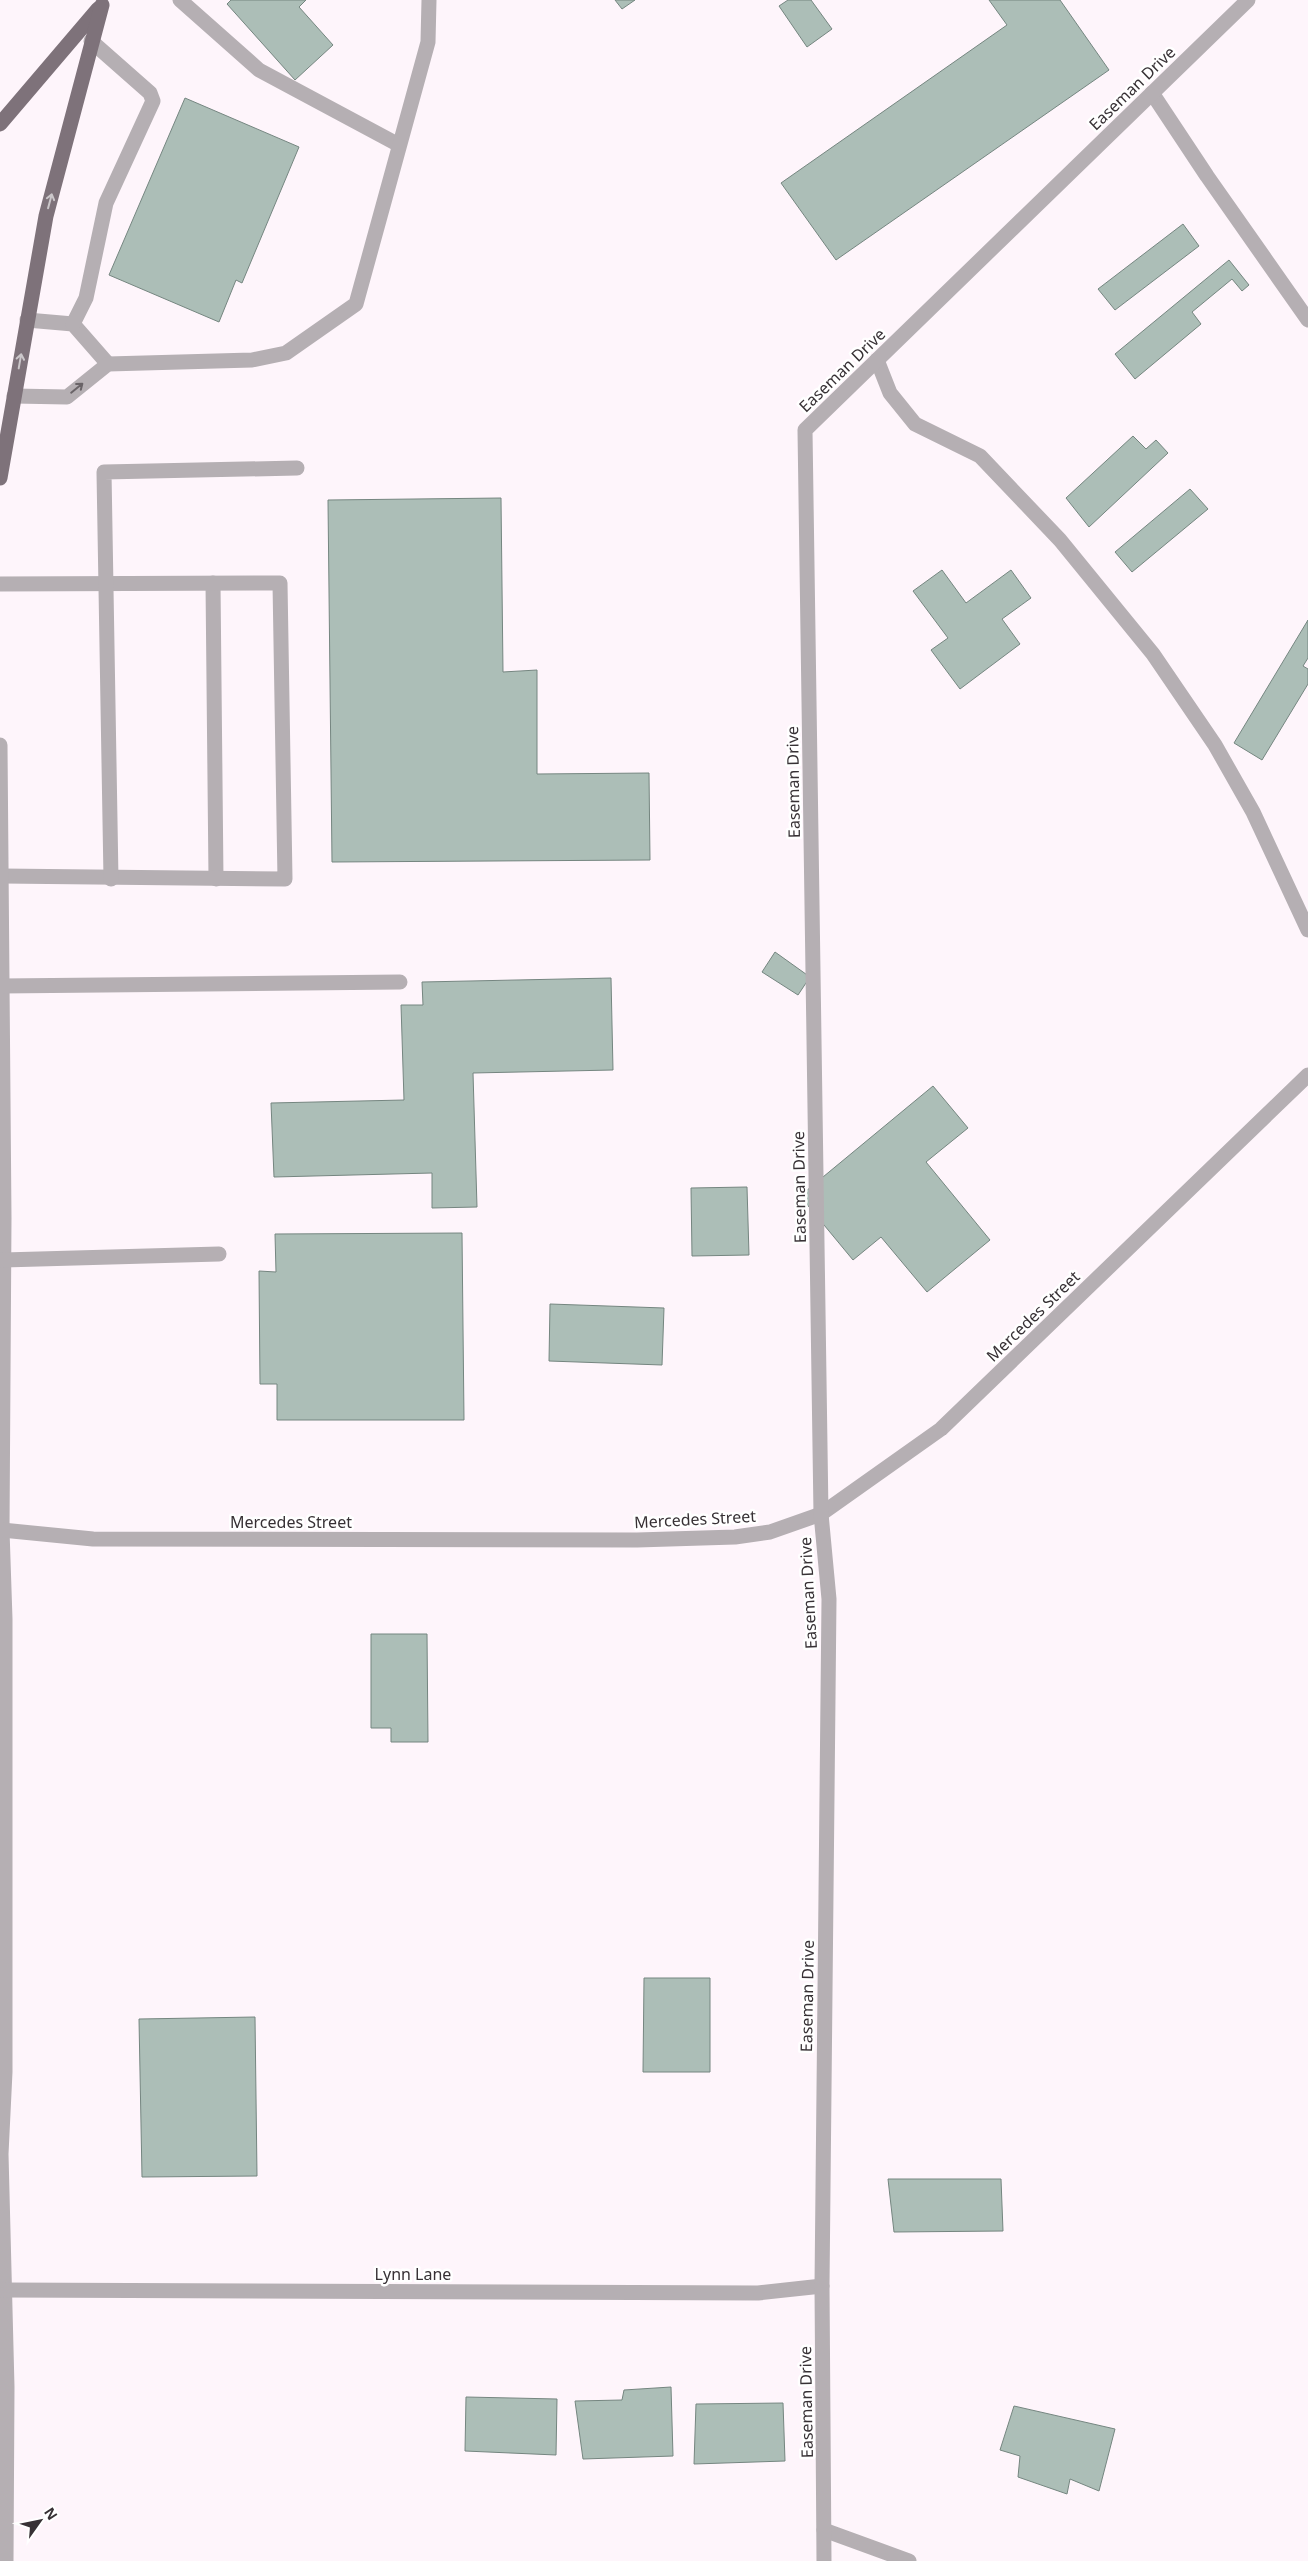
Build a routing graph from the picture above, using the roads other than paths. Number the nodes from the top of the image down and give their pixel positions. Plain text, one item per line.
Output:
1 (180, 0) edge
2 (429, 0) edge
3 (1248, 0) edge
4 (104, 2) edge
5 (91, 41) junction
6 (1152, 93) junction
7 (0, 124) edge
8 (399, 145) junction
9 (27, 320) junction
10 (1308, 320) edge
11 (73, 324) junction
12 (877, 360) junction
13 (108, 364) junction
14 (14, 396) junction
15 (297, 468) dead end
16 (0, 478) edge
17 (108, 583) junction
18 (212, 583) junction
19 (0, 584) edge
20 (0, 745) edge
21 (2, 876) junction
22 (112, 879) junction
23 (216, 879) junction
24 (1308, 930) edge
25 (400, 982) dead end
26 (2, 986) junction
27 (1308, 1075) edge
28 (219, 1254) dead end
29 (3, 1260) junction
30 (821, 1514) junction
31 (2, 1530) junction
32 (0, 2154) edge
33 (822, 2286) junction
34 (4, 2290) junction
35 (824, 2530) junction
36 (6, 2561) edge
37 (824, 2561) edge
38 (909, 2561) edge

1 - 8 street
2 - 8 street
3 - 6 street, Easeman Drive
4 - 5 main road
4 - 7 main road
9 -> 5 main road
5 - 11 street
6 - 10 street
6 - 12 street, Easeman Drive
8 - 13 street
9 - 11 street
14 -> 9 main road
11 - 13 street
12 - 24 street
12 - 30 street, Easeman Drive
14 -> 13 street
14 - 16 main road
15 - 17 street
17 - 18 street
17 - 19 street
17 - 22 street
18 - 23 street
18 - 23 street
20 - 21 street
21 - 22 street
21 - 26 street
22 - 23 street
25 - 26 street
26 - 29 street
27 - 30 street, Mercedes Street
28 - 29 street
29 - 31 street
30 - 31 street, Mercedes Street
30 - 33 street, Easeman Drive
31 - 32 street
32 - 34 street
33 - 34 street, Lynn Lane
33 - 35 street, Easeman Drive
34 - 36 street
35 - 37 street, Easeman Drive
35 - 38 street

